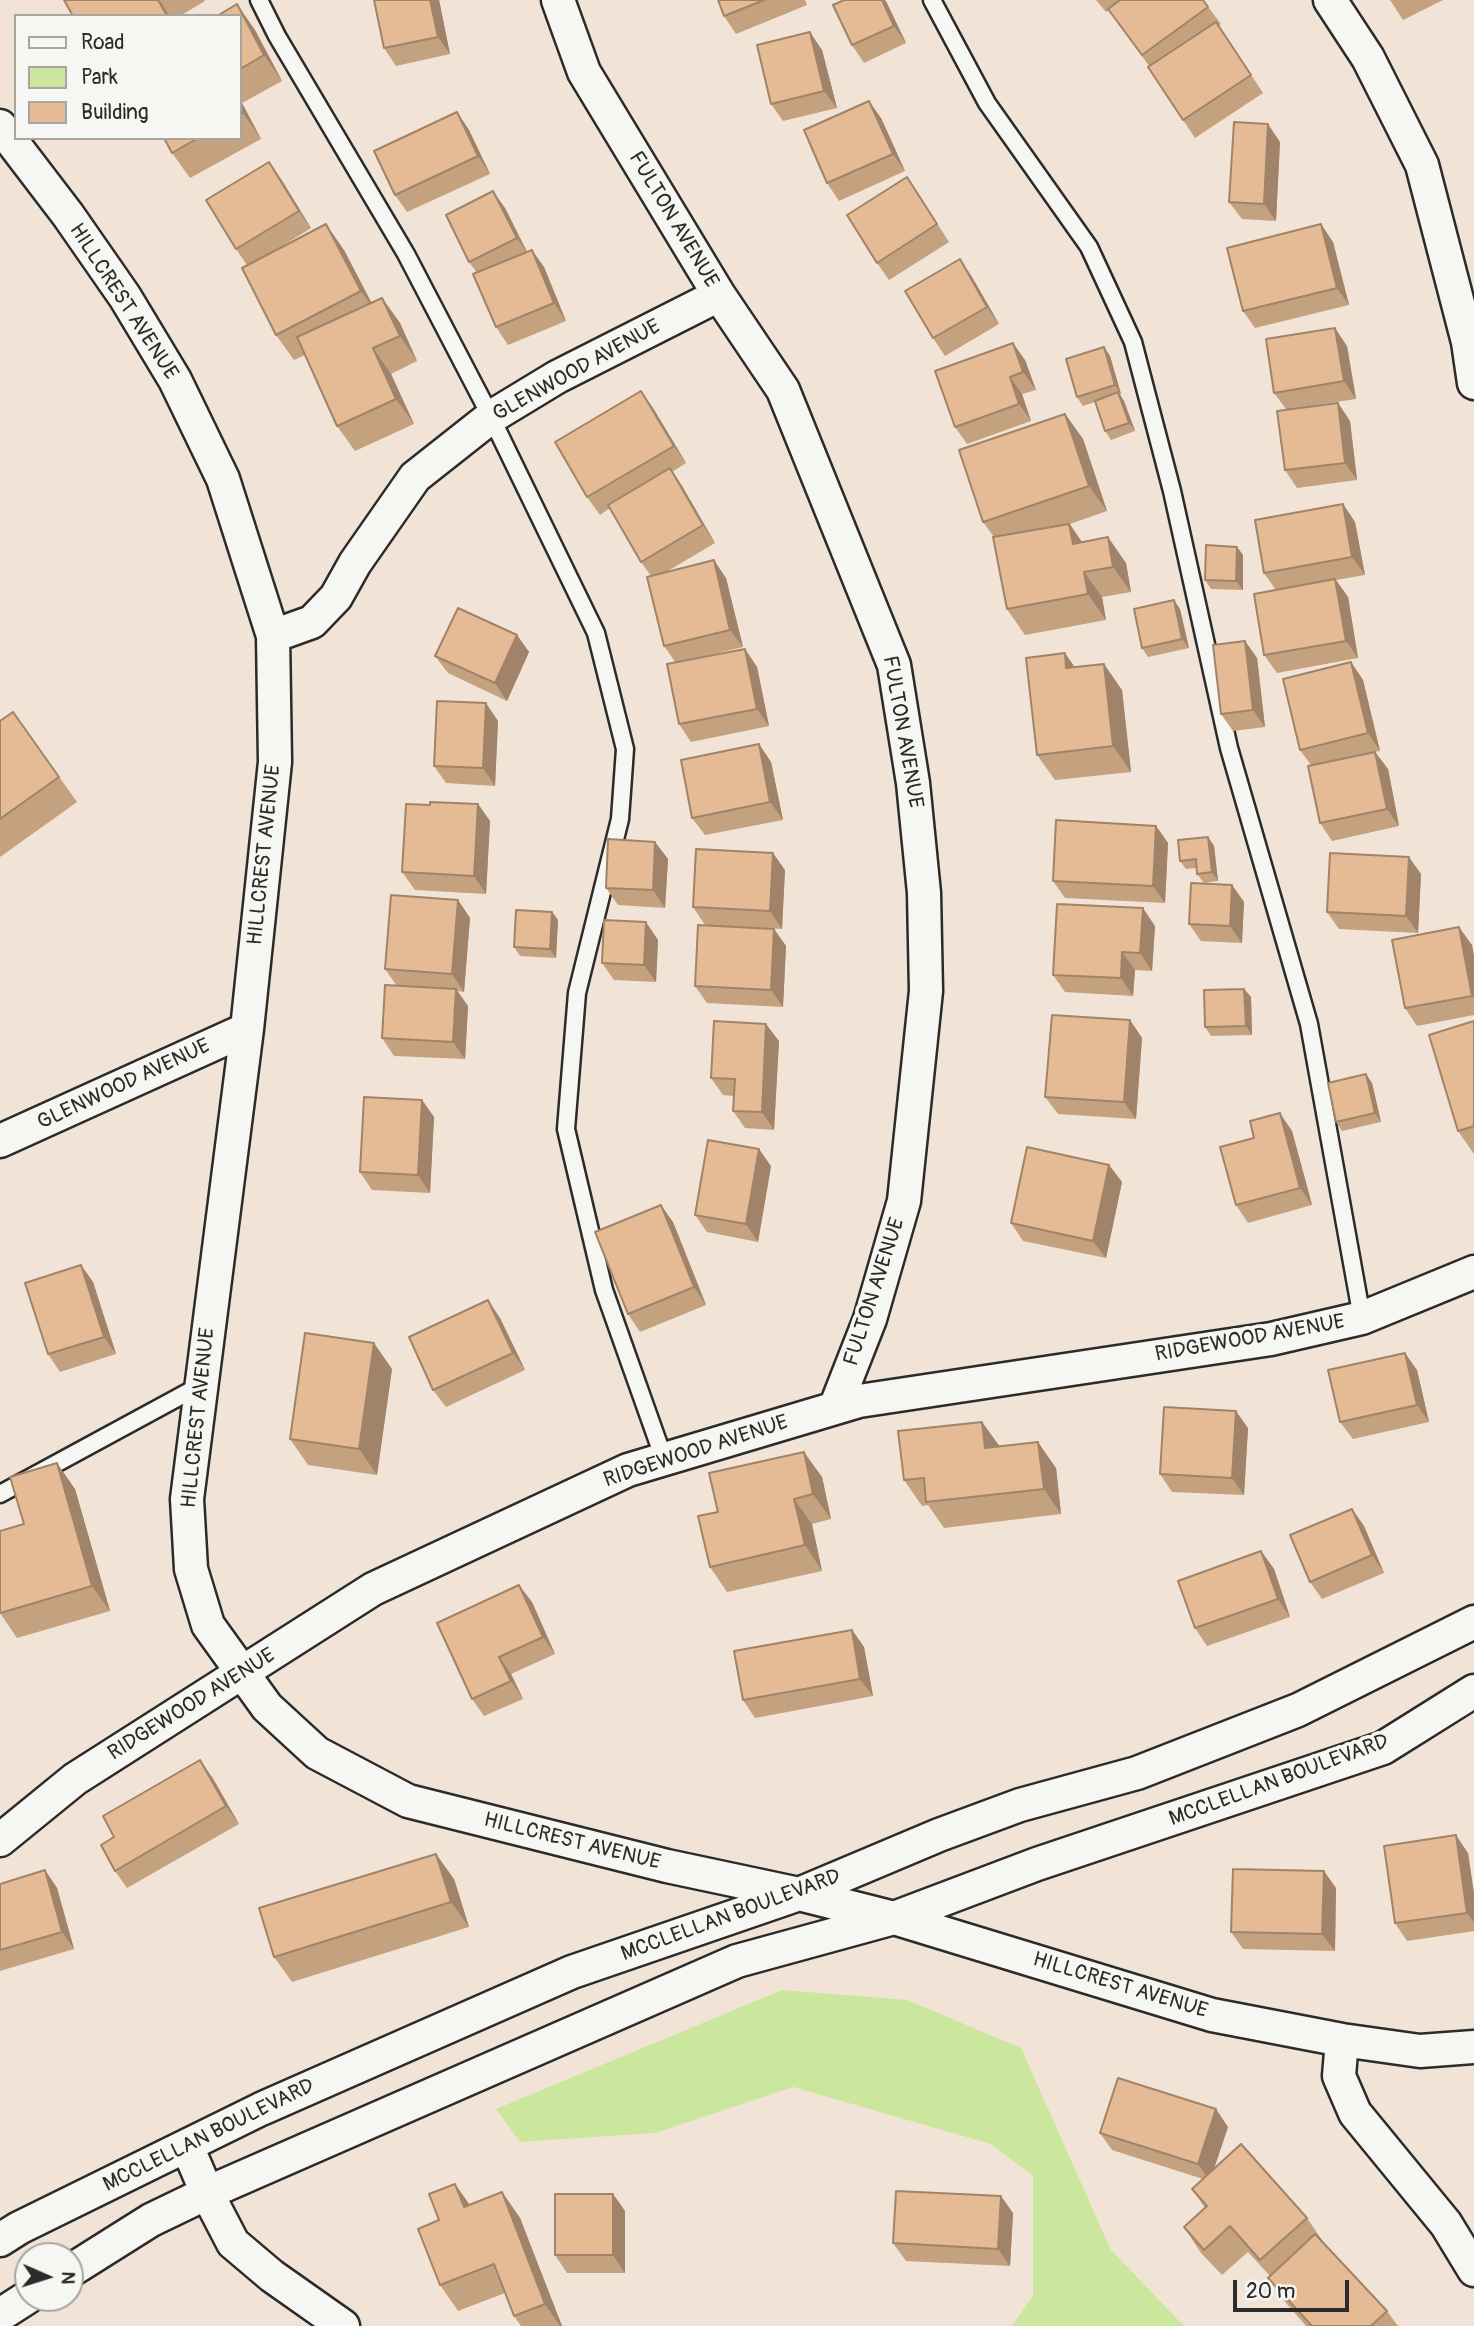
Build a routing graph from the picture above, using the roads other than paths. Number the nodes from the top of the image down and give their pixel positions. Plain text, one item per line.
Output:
1 (259, 0) edge
2 (558, 0) edge
3 (932, 0) edge
4 (1330, 0) edge
5 (0, 126) edge
6 (719, 295) junction
7 (1474, 383) edge
8 (491, 417) junction
9 (274, 636) junction
10 (247, 1029) junction
11 (0, 1141) edge
12 (1474, 1272) edge
13 (1362, 1318) junction
14 (202, 1385) junction
15 (835, 1408) junction
16 (664, 1459) junction
17 (0, 1494) edge
18 (1474, 1622) edge
19 (243, 1673) junction
20 (1474, 1691) edge
21 (0, 1840) edge
22 (799, 1894) junction
23 (894, 1918) junction
24 (1342, 2040) junction
25 (1474, 2047) edge
26 (187, 2146) junction
27 (206, 2193) junction
28 (0, 2240) edge
29 (84, 2262) edge
30 (1474, 2270) edge
31 (343, 2326) edge

1 - 8 lane
2 - 6 street, FULTON AVENUE
3 - 13 lane
4 - 7 street
5 - 9 street, HILLCREST AVENUE
6 - 8 street, GLENWOOD AVENUE
6 - 15 street, FULTON AVENUE
8 - 9 street, GLENWOOD AVENUE
8 - 16 lane
9 - 10 street, HILLCREST AVENUE
10 - 11 street, GLENWOOD AVENUE
10 - 14 street, HILLCREST AVENUE
12 - 13 street, RIDGEWOOD AVENUE
13 - 15 street, RIDGEWOOD AVENUE
14 - 17 lane
14 - 19 street, HILLCREST AVENUE
15 - 16 street, RIDGEWOOD AVENUE
16 - 19 street, RIDGEWOOD AVENUE
18 - 22 street, MCCLELLAN BOULEVARD
19 - 21 street, RIDGEWOOD AVENUE
19 - 22 street, HILLCREST AVENUE
20 - 23 street, MCCLELLAN BOULEVARD
22 - 23 street, HILLCREST AVENUE
22 - 26 street, MCCLELLAN BOULEVARD
23 - 24 street, HILLCREST AVENUE
23 - 27 street, MCCLELLAN BOULEVARD
24 - 25 street, HILLCREST AVENUE
24 - 30 street
26 - 27 street
26 - 28 street, MCCLELLAN BOULEVARD
27 - 29 street, MCCLELLAN BOULEVARD
27 - 31 street

